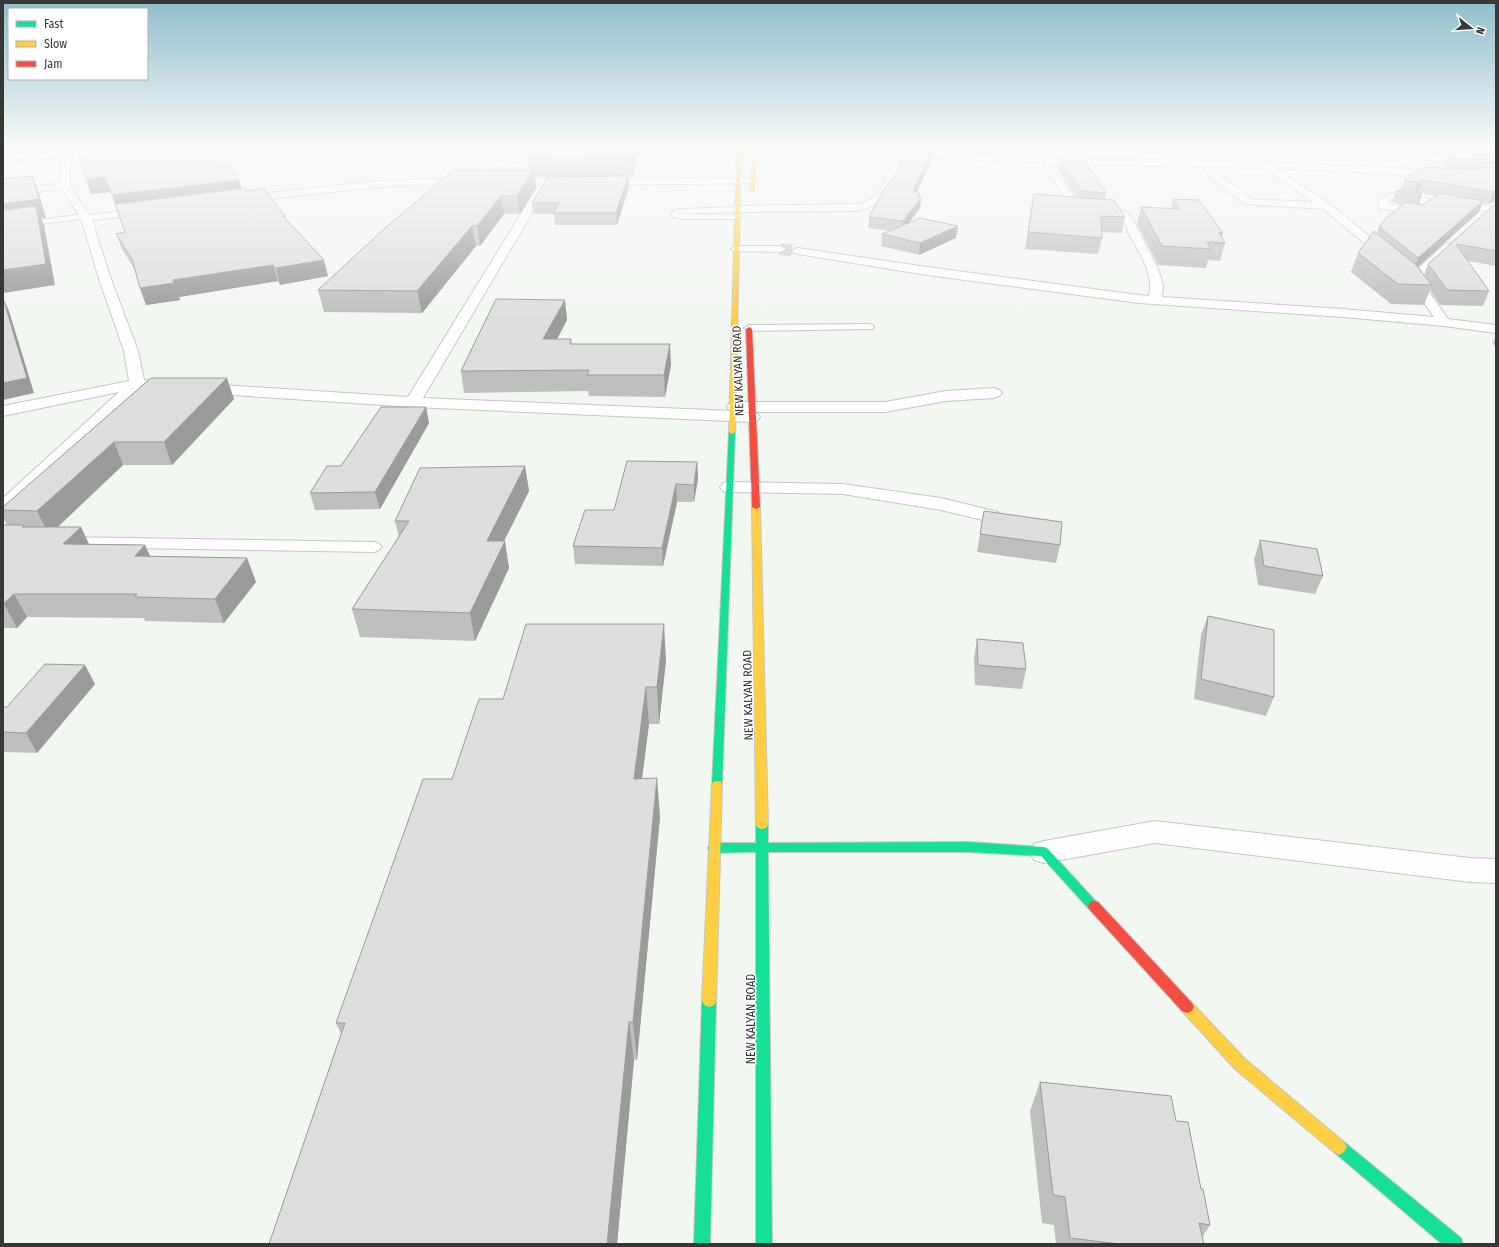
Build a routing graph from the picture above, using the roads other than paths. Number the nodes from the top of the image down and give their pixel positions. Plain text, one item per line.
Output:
1 (75, 204) edge
2 (529, 204) edge
3 (739, 204) edge
4 (750, 204) edge
5 (870, 204) edge
6 (1074, 204) edge
7 (1291, 204) edge
8 (1323, 204) edge
9 (1471, 204) edge
10 (1326, 206) junction
11 (1493, 206) edge
12 (157, 210) edge
13 (80, 212) junction
14 (739, 213) junction
15 (749, 213) junction
16 (1478, 220) edge
17 (3, 227) edge
18 (747, 236) dead end
19 (1460, 236) edge
20 (780, 249) tunnel mouth
21 (798, 251) tunnel mouth
22 (744, 252) junction
23 (1396, 264) edge
24 (1155, 300) junction
25 (1444, 322) junction
26 (748, 324) joint
27 (869, 327) dead end
28 (1496, 329) edge
29 (734, 344) junction
30 (748, 344) junction
31 (137, 384) junction
32 (994, 392) dead end
33 (413, 402) junction
34 (3, 411) edge
35 (733, 412) junction
36 (752, 412) junction
37 (729, 487) junction
38 (756, 487) junction
39 (3, 508) edge
40 (991, 516) edge
41 (50, 542) edge
42 (374, 547) dead end
43 (714, 848) junction
44 (762, 848) junction
45 (1044, 852) junction
46 (1496, 871) edge
47 (702, 1244) edge
48 (764, 1244) edge
49 (1455, 1244) edge

1 - 13 street
2 - 33 street
3 - 14 street, NEW KALYAN ROAD
4 - 15 street
5 - 15 street
6 - 24 street
7 - 10 street
8 - 10 street
9 - 11 street
10 - 23 street
11 - 16 street
12 - 13 street
13 - 17 lane
13 - 31 street
14 - 14 lane
14 - 15 street
14 - 22 street, NEW KALYAN ROAD
18 - 22 street, NEW KALYAN ROAD
19 - 25 street
20 - 22 street
21 - 24 street
22 - 29 street, NEW KALYAN ROAD
24 - 25 street
25 - 28 street
26 - 27 lane
26 - 30 street, NEW KALYAN ROAD
29 - 30 street
29 - 35 street, NEW KALYAN ROAD
30 - 36 street, NEW KALYAN ROAD
31 - 33 street
31 - 34 street
31 - 39 street
32 - 36 street
33 - 35 street
35 - 36 street
35 - 37 street, NEW KALYAN ROAD
36 - 38 street, NEW KALYAN ROAD
37 - 38 street
37 - 43 street, NEW KALYAN ROAD
38 - 40 street
38 - 44 street, NEW KALYAN ROAD
41 - 42 lane
43 - 44 street
43 - 47 street, NEW KALYAN ROAD
44 - 45 street
44 - 48 street, NEW KALYAN ROAD
45 - 46 street
45 - 49 street

